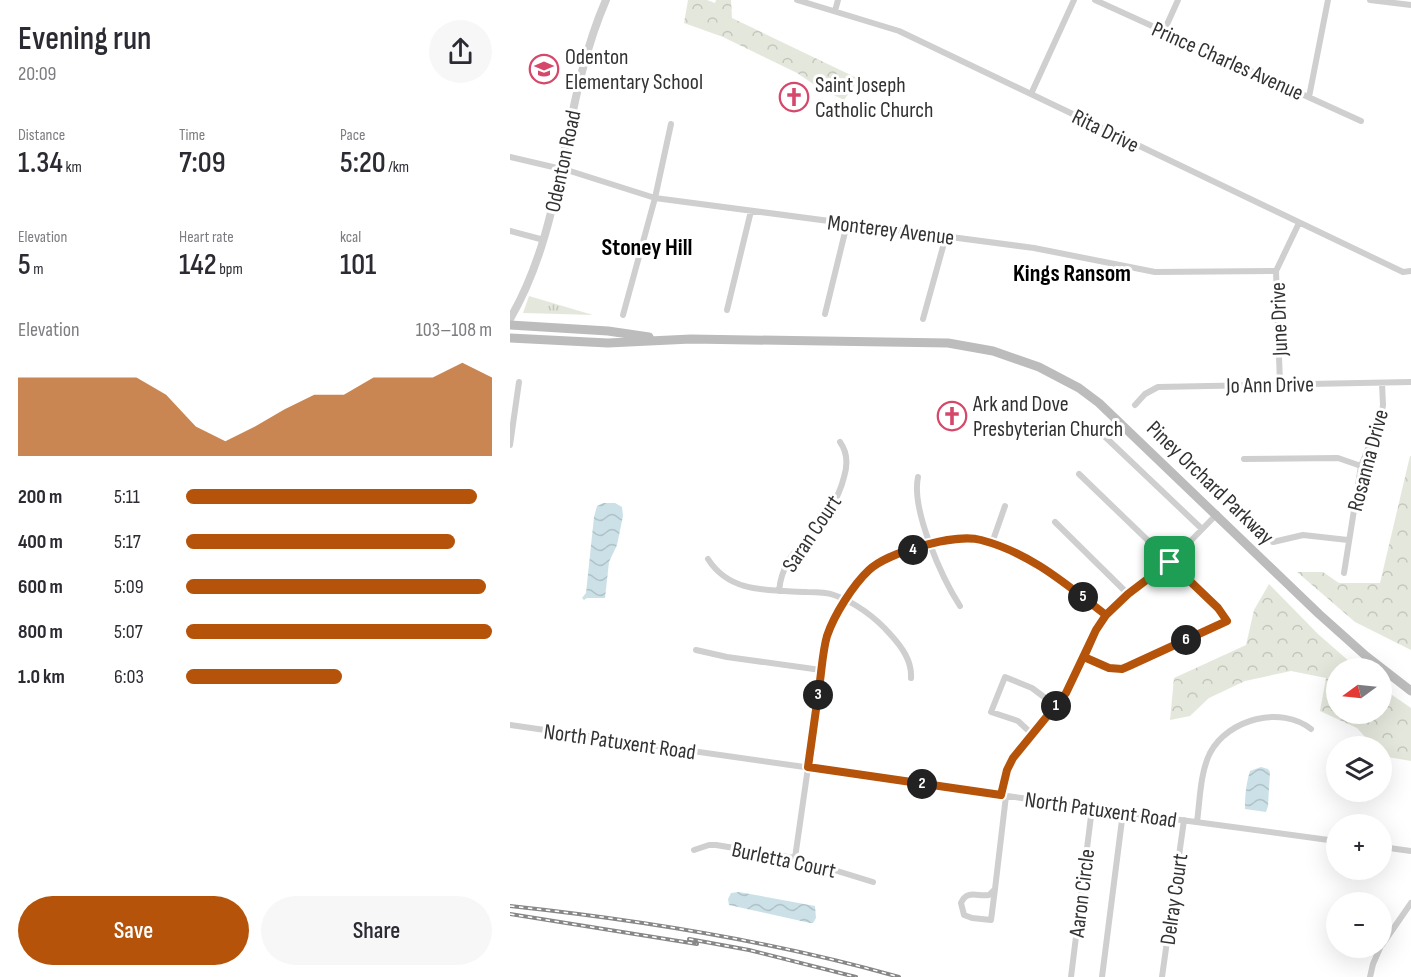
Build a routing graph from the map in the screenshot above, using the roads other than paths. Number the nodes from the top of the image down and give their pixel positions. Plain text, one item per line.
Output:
1 (606, 0) edge
2 (797, 0) edge
3 (838, 0) edge
4 (1074, 0) edge
5 (1095, 0) edge
6 (1178, 0) edge
7 (1328, 0) edge
8 (1370, 0) edge
9 (1411, 5) edge
10 (835, 11) junction
11 (1164, 31) junction
12 (1030, 94) junction
13 (1309, 97) junction
14 (1361, 121) dead end
15 (671, 124) dead end
16 (510, 158) edge
17 (562, 171) junction
18 (655, 198) junction
19 (751, 211) junction
20 (1299, 223) junction
21 (847, 224) junction
22 (510, 231) edge
23 (946, 236) junction
24 (544, 240) junction
25 (1276, 271) junction
26 (1411, 271) edge
27 (727, 310) dead end
28 (825, 314) dead end
29 (622, 315) dead end
30 (510, 319) edge
31 (923, 319) dead end
32 (510, 325) edge
33 (510, 338) edge
34 (669, 340) junction
35 (519, 382) dead end
36 (1382, 382) junction
37 (1411, 382) edge
38 (1280, 384) junction
39 (1135, 405) dead end
40 (1100, 432) dead end
41 (840, 442) dead end
42 (510, 445) edge
43 (1244, 459) dead end
44 (1361, 466) junction
45 (1078, 474) dead end
46 (918, 477) dead end
47 (1005, 506) dead end
48 (1217, 514) junction
49 (1055, 522) dead end
50 (1202, 530) junction
51 (1348, 540) junction
52 (1274, 542) dead end
53 (992, 543) junction
54 (930, 544) junction
55 (708, 559) dead end
56 (1170, 562) junction
57 (1344, 573) dead end
58 (779, 591) junction
59 (1128, 594) junction
60 (846, 600) junction
61 (960, 606) dead end
62 (1106, 615) junction
63 (696, 650) dead end
64 (1084, 657) junction
65 (821, 670) junction
66 (911, 678) dead end
67 (1411, 692) edge
68 (1056, 706) junction
69 (510, 725) edge
70 (1311, 729) dead end
71 (1032, 734) junction
72 (808, 767) junction
73 (1004, 795) junction
74 (1092, 808) junction
75 (1123, 812) junction
76 (1184, 820) junction
77 (1197, 822) junction
78 (1326, 840) edge
79 (1392, 848) edge
80 (694, 850) dead end
81 (1411, 851) edge
82 (795, 858) junction
83 (873, 882) dead end
84 (995, 889) junction
85 (1411, 903) edge
86 (1392, 930) edge
87 (1376, 958) edge
88 (1071, 977) edge
89 (1102, 977) edge
90 (1162, 977) edge
91 (1370, 977) edge

1 - 17 street, Odenton Road
2 - 10 street, Rita Drive
3 - 10 street
4 - 12 street
5 - 11 street, Prince Charles Avenue
6 - 11 street
7 - 13 street
8 - 9 street
10 - 12 street, Rita Drive
11 - 13 street, Prince Charles Avenue
12 - 20 street, Rita Drive
13 - 14 street, Prince Charles Avenue
15 - 18 street
16 - 17 street, Monterey Avenue
17 - 18 street, Monterey Avenue
17 - 24 street, Odenton Road
18 - 19 street, Monterey Avenue
18 - 29 street
19 - 21 street, Monterey Avenue
19 - 27 street
20 - 25 street, June Drive
20 - 26 street, Rita Drive
21 - 23 street, Monterey Avenue
21 - 28 street
22 - 24 street
23 - 25 street, Monterey Avenue
23 - 31 street
24 - 30 street, Odenton Road
25 - 38 street, June Drive
32 - 34 main road, Piney Orchard Parkway
33 - 34 main road, Piney Orchard Parkway
34 - 48 main road, Piney Orchard Parkway
35 - 42 street
36 - 37 street, Jo Ann Drive
36 - 38 street, Jo Ann Drive
36 - 44 street, Rosanna Drive
38 - 39 street, Jo Ann Drive
40 - 50 street
41 - 58 street, Saran Court
43 - 44 street
44 - 51 street, Rosanna Drive
45 - 56 street
46 - 54 street
47 - 53 street
48 - 50 street
48 - 67 main road, Piney Orchard Parkway
49 - 59 street
50 - 56 street
51 - 52 street
51 - 57 street, Rosanna Drive
53 - 54 street
53 - 62 street
54 - 60 street
54 - 61 street
55 - 58 street
56 - 59 street
56 - 64 street
58 - 60 street
59 - 62 street
60 - 65 street
60 - 66 street
62 - 64 street
63 - 65 street
64 - 68 street
65 - 72 street
68 - 71 street
68 - 71 street
69 - 72 street, North Patuxent Road
70 - 77 street
71 - 73 street
72 - 73 street, North Patuxent Road
72 - 82 street
73 - 74 street, North Patuxent Road
73 - 84 street
74 - 75 street, North Patuxent Road
74 - 88 street, Aaron Circle
75 - 76 street, North Patuxent Road
75 - 89 street, Aaron Circle
76 - 77 street, North Patuxent Road
76 - 90 street, Delray Court
77 - 78 street, North Patuxent Road
79 - 81 street
80 - 82 street, Burletta Court
82 - 83 street, Burletta Court
84 - 84 street
85 - 86 street
87 - 91 street

